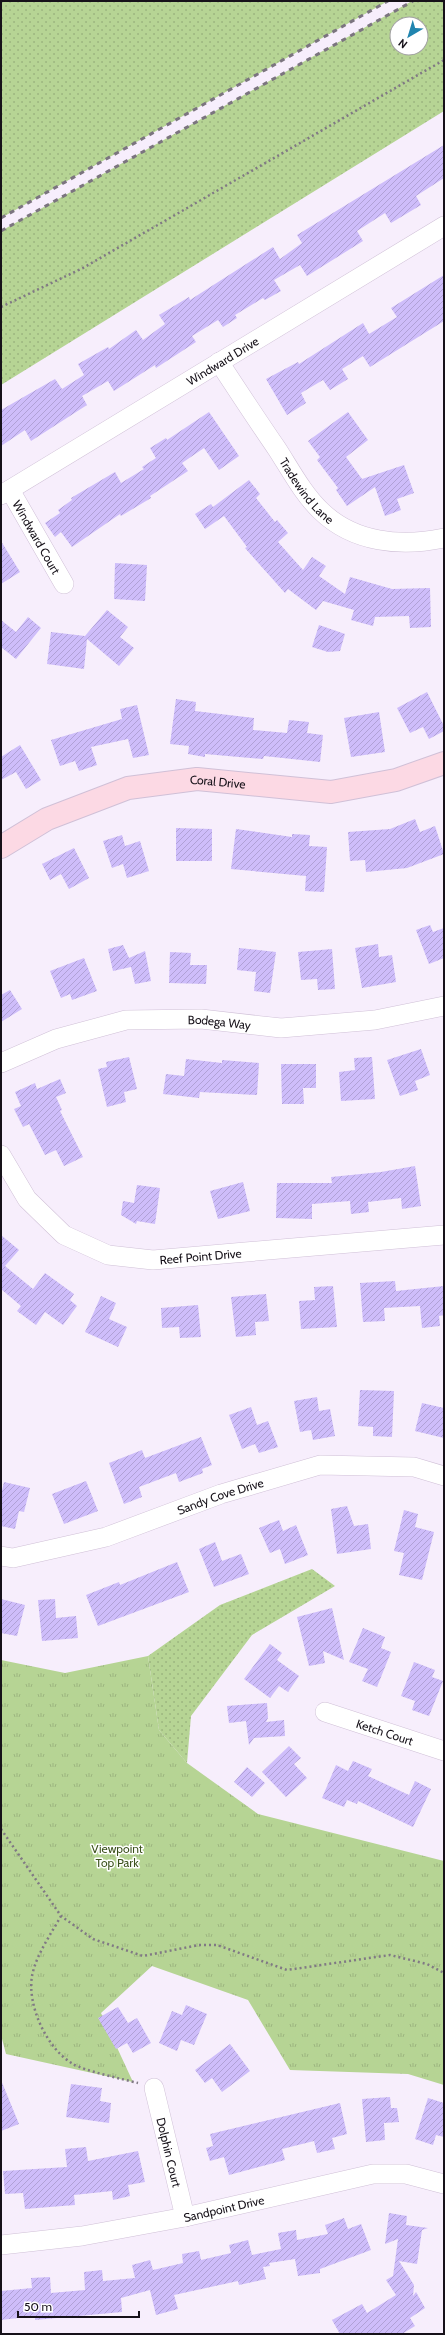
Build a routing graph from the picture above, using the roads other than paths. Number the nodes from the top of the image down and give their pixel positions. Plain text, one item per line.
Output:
1 (444, 226) edge
2 (219, 362) junction
3 (6, 493) edge
4 (444, 538) edge
5 (64, 584) dead end
6 (444, 763) edge
7 (1, 847) edge
8 (444, 1006) edge
9 (1, 1063) edge
10 (1, 1155) edge
11 (444, 1234) edge
12 (444, 1476) edge
13 (1, 1556) edge
14 (325, 1712) dead end
15 (444, 1751) edge
16 (154, 2088) road end
17 (444, 2184) edge
18 (185, 2217) junction
19 (1, 2246) edge

1 - 2 street, Windward Drive
2 - 3 street, Windward Drive
2 - 4 street, Tradewind Lane
3 - 5 street, Windward Court
6 - 7 street, Coral Drive
8 - 9 street, Bodega Way
10 - 11 street, Reef Point Drive
12 - 13 street, Sandy Cove Drive
14 - 15 street, Ketch Court
16 - 18 street, Dolphin Court
17 - 18 street, Sandpoint Drive
18 - 19 street, Sandpoint Drive

